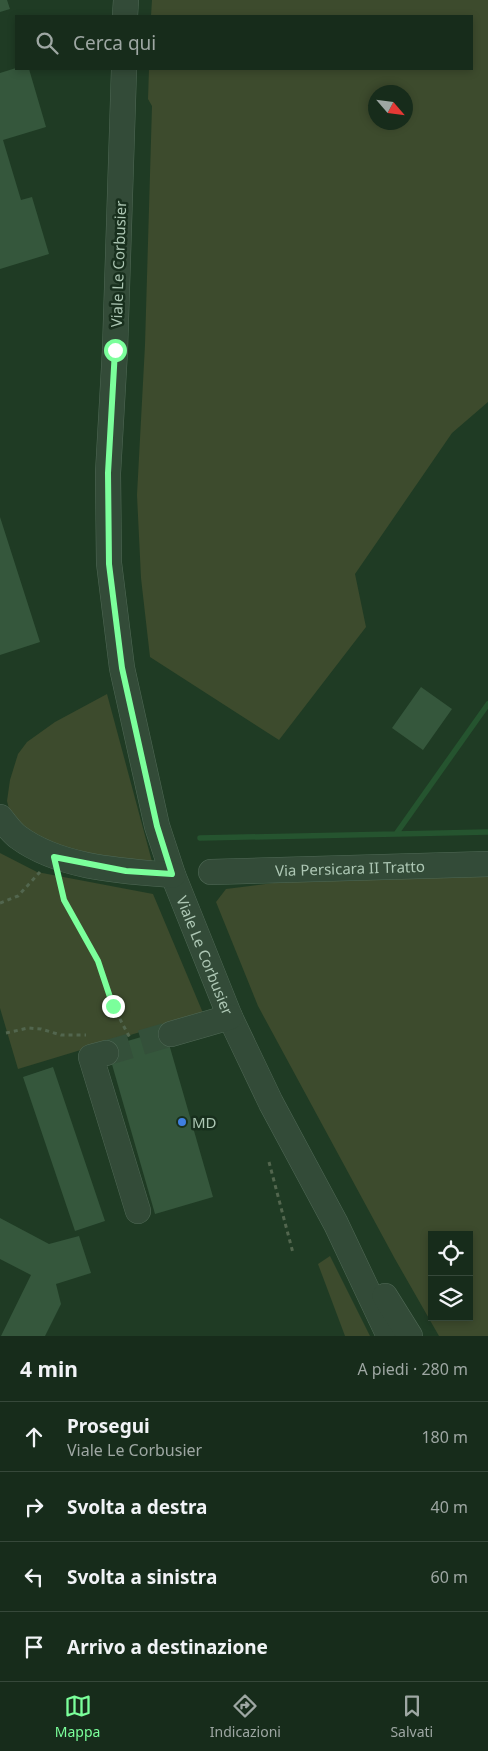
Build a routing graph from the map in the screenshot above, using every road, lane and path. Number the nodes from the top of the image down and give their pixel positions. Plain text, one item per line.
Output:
1 (124, 70) edge
2 (0, 817) edge
3 (54, 857) junction
4 (488, 864) edge
5 (210, 872) dead end
6 (172, 874) junction
7 (0, 903) edge
8 (230, 1017) junction
9 (6, 1033) dead end
10 (171, 1034) tunnel mouth
11 (130, 1038) dead end
12 (106, 1053) joint
13 (269, 1162) dead end
14 (138, 1211) dead end
15 (336, 1224) junction
16 (293, 1253) dead end
17 (389, 1336) edge
18 (410, 1336) edge

1 - 6 street, Viale Le Corbusier
2 - 3 street
3 - 6 street
3 - 7 path
3 - 11 path
4 - 5 street, Via Persicara II Tratto
6 - 8 street, Viale Le Corbusier
8 - 10 street
8 - 15 street, Viale Le Corbusier
9 - 12 path
12 - 14 street
13 - 16 path
15 - 17 street, Viale Le Corbusier
15 - 18 street, Viale Le Corbusier

